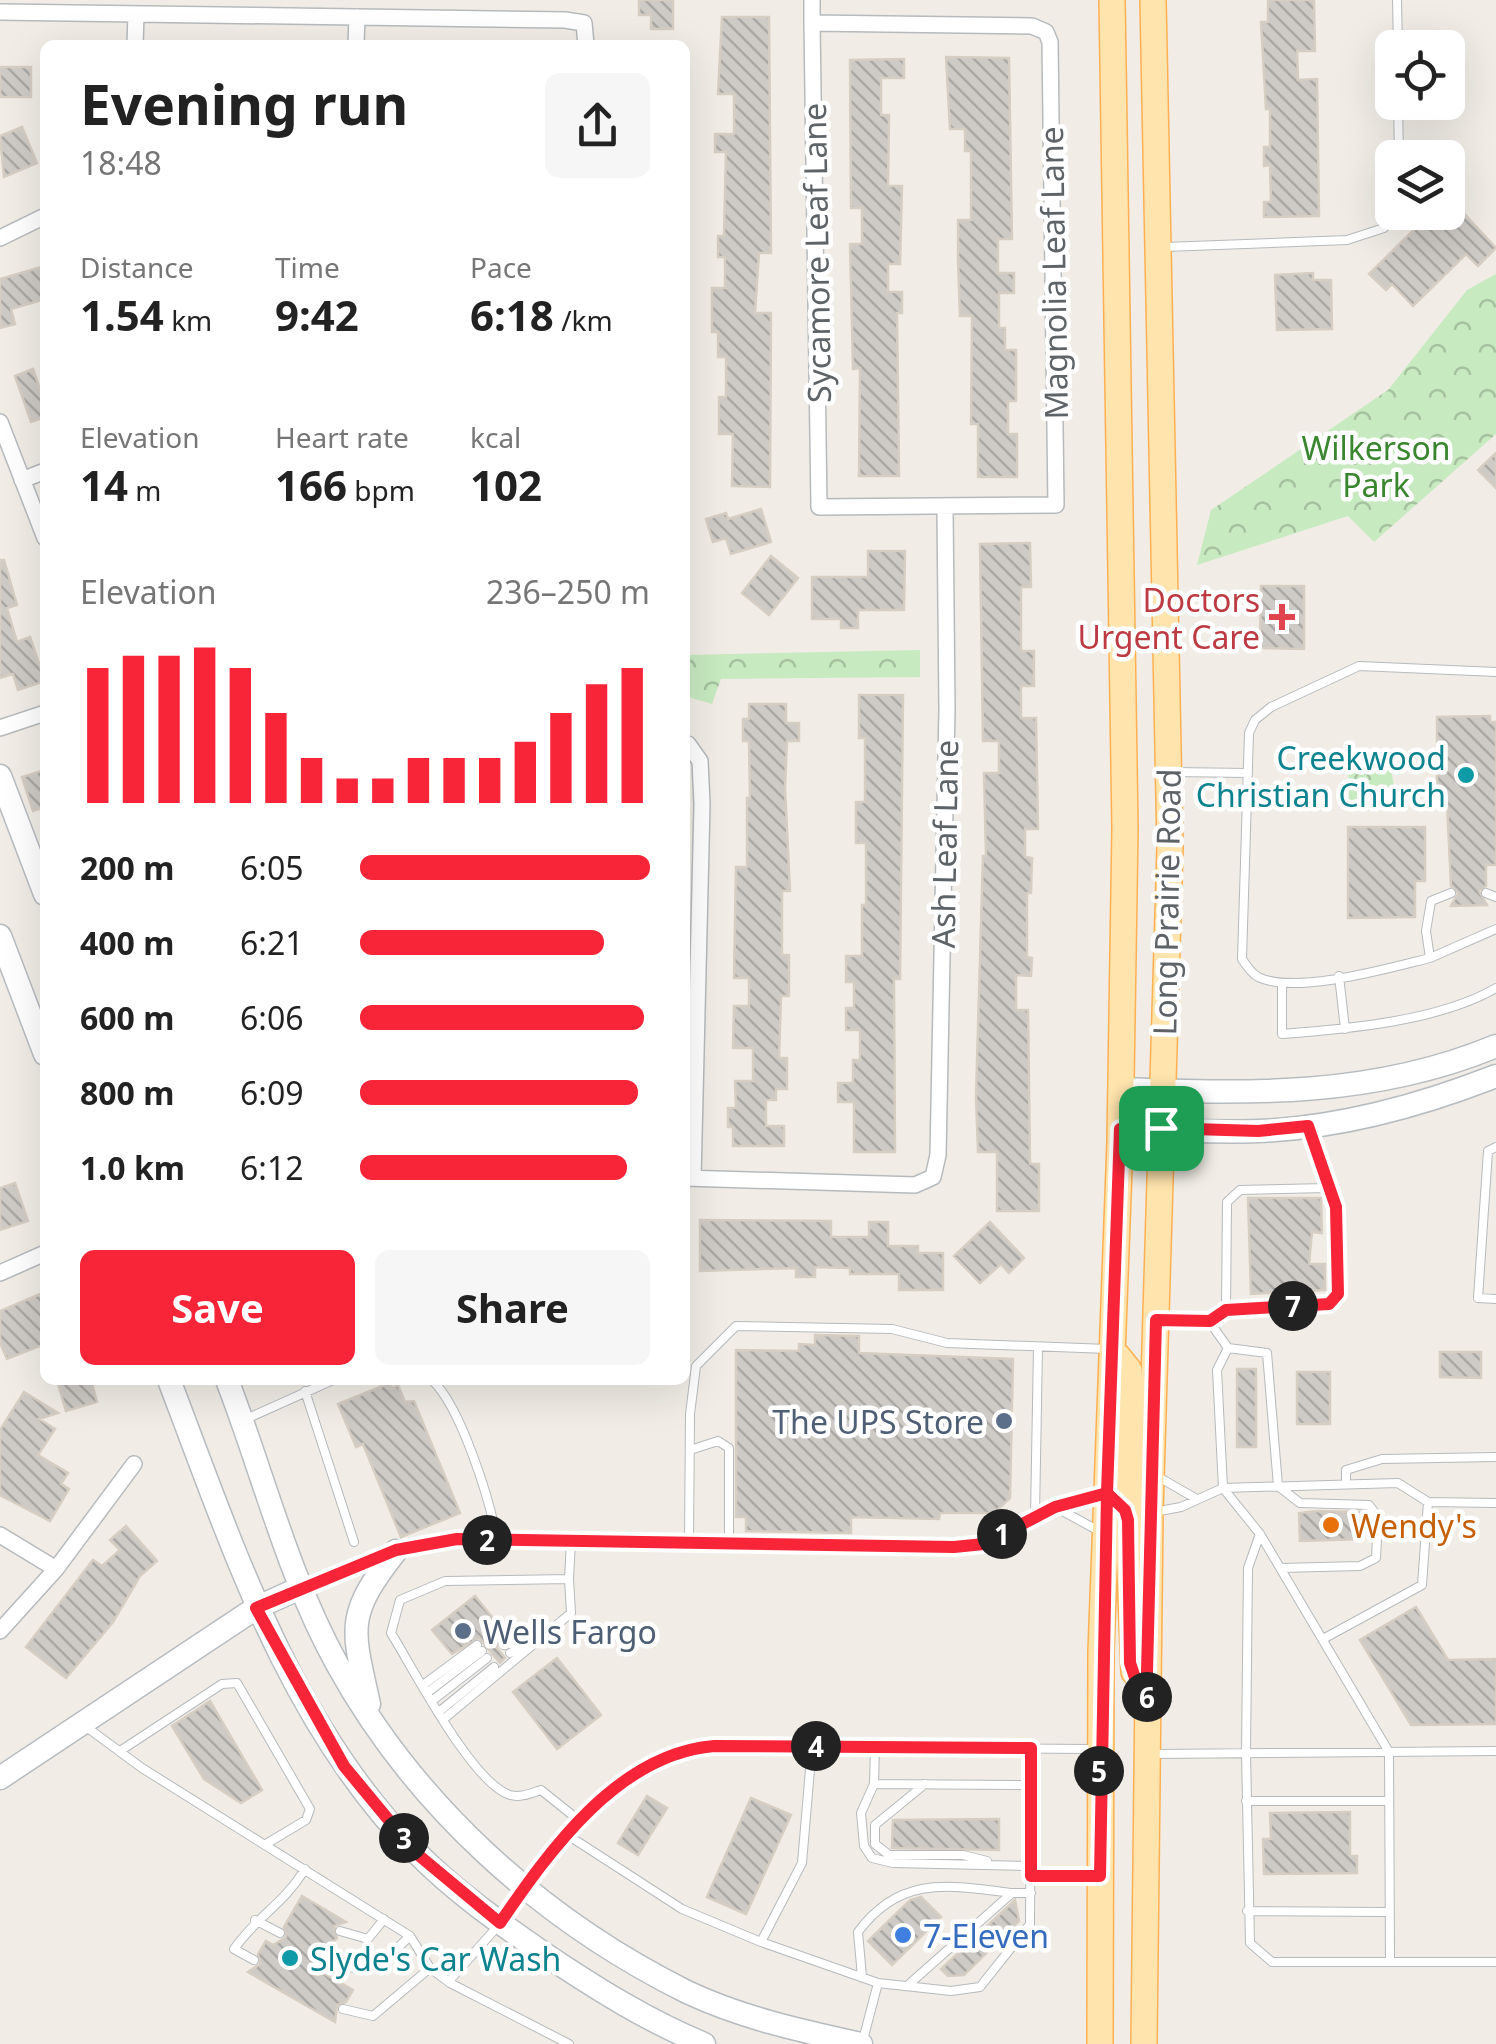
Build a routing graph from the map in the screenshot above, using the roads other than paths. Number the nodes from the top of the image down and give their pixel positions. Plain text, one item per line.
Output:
1 (812, 0) edge
2 (1112, 0) edge
3 (1154, 0) edge
4 (1397, 0) edge
5 (0, 12) edge
6 (136, 14) junction
7 (356, 17) junction
8 (812, 23) junction
9 (1398, 30) edge
10 (136, 40) edge
11 (356, 40) edge
12 (586, 40) edge
13 (40, 218) edge
14 (1378, 230) edge
15 (0, 238) edge
16 (1160, 247) junction
17 (0, 422) edge
18 (40, 473) edge
19 (22, 480) junction
20 (945, 509) junction
21 (40, 525) edge
22 (1496, 672) edge
23 (40, 715) edge
24 (0, 728) edge
25 (690, 747) edge
26 (1168, 772) junction
27 (1248, 773) junction
28 (0, 776) edge
29 (40, 881) edge
30 (1451, 892) dead end
31 (1496, 928) edge
32 (0, 936) edge
33 (1430, 958) junction
34 (1339, 976) junction
35 (1282, 982) junction
36 (1496, 988) edge
37 (1345, 1029) junction
38 (40, 1041) edge
39 (1496, 1046) edge
40 (1496, 1076) edge
41 (1121, 1089) junction
42 (1162, 1090) junction
43 (1308, 1126) junction
44 (1161, 1128) junction
45 (1120, 1129) junction
46 (1496, 1147) edge
47 (690, 1149) edge
48 (690, 1178) edge
49 (1328, 1188) junction
50 (40, 1255) edge
51 (0, 1273) edge
52 (1496, 1299) edge
53 (1226, 1310) junction
54 (1156, 1320) junction
55 (1210, 1321) junction
56 (1038, 1347) junction
57 (1228, 1348) junction
58 (1112, 1349) junction
59 (171, 1385) edge
60 (229, 1385) edge
61 (320, 1385) edge
62 (436, 1385) edge
63 (304, 1391) junction
64 (242, 1420) junction
65 (690, 1450) junction
66 (1496, 1457) edge
67 (134, 1464) dead end
68 (1151, 1472) junction
69 (1346, 1484) junction
70 (1278, 1486) junction
71 (1222, 1488) junction
72 (1107, 1493) junction
73 (1195, 1498) junction
74 (1428, 1502) junction
75 (1496, 1503) edge
76 (1055, 1507) junction
77 (1150, 1512) junction
78 (1035, 1516) junction
79 (1105, 1534) junction
80 (1260, 1534) junction
81 (0, 1535) edge
82 (497, 1540) junction
83 (571, 1541) junction
84 (354, 1542) dead end
85 (689, 1542) junction
86 (729, 1543) junction
87 (396, 1550) junction
88 (1281, 1568) junction
89 (56, 1569) junction
90 (569, 1579) junction
91 (302, 1587) junction
92 (256, 1608) junction
93 (0, 1631) edge
94 (542, 1636) junction
95 (1323, 1639) junction
96 (510, 1654) dead end
97 (494, 1666) dead end
98 (428, 1692) junction
99 (1146, 1710) junction
100 (442, 1714) junction
101 (373, 1722) junction
102 (82, 1724) junction
103 (812, 1746) junction
104 (875, 1747) junction
105 (1031, 1748) junction
106 (1099, 1749) junction
107 (120, 1752) junction
108 (1389, 1752) junction
109 (1496, 1752) edge
110 (1246, 1753) junction
111 (1146, 1754) junction
112 (0, 1778) edge
113 (874, 1784) junction
114 (925, 1784) junction
115 (1032, 1785) junction
116 (1389, 1801) junction
117 (1246, 1802) junction
118 (580, 1822) junction
119 (569, 1836) junction
120 (266, 1844) junction
121 (1000, 1865) junction
122 (1031, 1866) junction
123 (305, 1869) junction
124 (1031, 1876) junction
125 (1100, 1876) junction
126 (524, 1888) junction
127 (1030, 1893) junction
128 (1012, 1894) junction
129 (286, 1899) junction
130 (296, 1905) dead end
131 (1248, 1911) junction
132 (1388, 1912) junction
133 (384, 1919) junction
134 (255, 1920) junction
135 (500, 1923) junction
136 (340, 1931) dead end
137 (280, 1933) dead end
138 (410, 1936) junction
139 (762, 1942) junction
140 (326, 1956) dead end
141 (254, 1960) dead end
142 (1390, 1962) junction
143 (1496, 1962) edge
144 (430, 1968) junction
145 (862, 1977) junction
146 (449, 1981) junction
147 (878, 1983) junction
148 (907, 1986) junction
149 (342, 2009) dead end
150 (569, 2044) edge
151 (704, 2044) edge
152 (862, 2044) edge
153 (1100, 2044) edge
154 (1144, 2044) edge

1 - 8 street, Sycamore Leaf Lane
2 - 41 main road, Long Prairie Road
3 - 16 main road, Long Prairie Road
4 - 9 lane
5 - 6 street
6 - 7 street
6 - 10 street
7 - 11 street
7 - 12 street
8 - 20 street, Sycamore Leaf Lane
8 - 20 street, Magnolia Leaf Lane
13 - 15 street
14 - 16 lane
16 - 26 main road, Long Prairie Road
17 - 19 street
18 - 19 street
19 - 21 street
20 - 48 street, Ash Leaf Lane
22 - 27 lane
23 - 24 street
25 - 47 street
26 - 27 lane
26 - 42 main road, Long Prairie Road
27 - 35 lane
28 - 29 main road
30 - 33 lane
31 - 33 lane
32 - 38 main road
33 - 34 lane
34 - 35 lane
34 - 37 lane
35 - 37 lane
36 - 37 lane
39 - 42 main road
40 - 43 main road
41 - 42 main road
41 - 45 main road, Long Prairie Road
42 - 44 main road, Long Prairie Road
43 - 44 main road
43 - 49 lane
44 - 45 main road
44 - 54 main road, Long Prairie Road
45 - 58 main road, Long Prairie Road
46 - 52 lane
49 - 53 lane
49 - 53 lane
50 - 51 street
53 - 55 lane
54 - 55 lane
54 - 68 main road, Long Prairie Road
55 - 57 lane
56 - 58 lane
56 - 65 lane
56 - 78 lane
57 - 70 lane
57 - 71 lane
58 - 72 main road, Long Prairie Road
58 - 77 main road
59 - 92 main road
60 - 64 main road
61 - 63 lane
62 - 82 lane
63 - 64 lane
63 - 84 lane
64 - 91 main road
65 - 85 lane
65 - 86 lane
66 - 69 lane
67 - 89 street
68 - 73 lane
68 - 77 main road, Long Prairie Road
69 - 70 lane
69 - 74 lane
70 - 71 lane
70 - 88 lane
71 - 73 lane
71 - 80 lane
72 - 76 lane
72 - 79 main road, Long Prairie Road
72 - 99 main road
73 - 77 lane
74 - 75 lane
74 - 95 lane
76 - 78 lane
76 - 79 lane
77 - 99 main road, Long Prairie Road
78 - 86 lane
79 - 106 main road, Long Prairie Road
80 - 88 lane
80 - 110 lane
81 - 89 street
82 - 83 lane
82 - 87 lane
83 - 85 lane
83 - 90 lane
85 - 86 lane
87 - 91 lane
87 - 101 main road
88 - 95 lane
89 - 93 street
90 - 94 lane
90 - 98 lane
91 - 92 main road
91 - 101 main road
92 - 102 main road
92 - 135 main road
94 - 94 lane
94 - 96 lane
94 - 100 lane
95 - 108 lane
97 - 100 lane
98 - 98 lane
98 - 100 lane
99 - 111 main road, Long Prairie Road
100 - 118 lane
101 - 126 main road
102 - 107 lane
102 - 112 main road
103 - 104 lane
103 - 118 lane
103 - 139 lane
104 - 105 lane
104 - 113 lane
105 - 106 lane
105 - 115 lane
106 - 125 main road, Long Prairie Road
107 - 120 lane
107 - 120 lane
108 - 109 lane
108 - 110 lane
108 - 116 lane
110 - 111 lane
110 - 117 lane
111 - 154 main road, Long Prairie Road
113 - 114 lane
113 - 121 lane
114 - 115 lane
114 - 121 lane
115 - 122 lane
116 - 117 lane
116 - 132 lane
117 - 131 lane
118 - 119 lane
119 - 126 lane
119 - 139 lane
120 - 123 lane
121 - 122 lane
122 - 124 lane
123 - 129 lane
123 - 133 lane
124 - 125 lane
124 - 127 lane
125 - 153 main road, Long Prairie Road
126 - 135 main road
126 - 152 main road
127 - 128 lane
127 - 148 lane
128 - 145 lane
128 - 148 lane
129 - 130 lane
129 - 134 lane
131 - 132 lane
131 - 142 lane
132 - 142 lane
133 - 136 lane
133 - 138 lane
134 - 137 lane
134 - 141 lane
135 - 146 lane
135 - 151 main road
138 - 140 lane
138 - 144 lane
139 - 145 lane
142 - 143 lane
144 - 146 lane
144 - 149 lane
145 - 147 lane
146 - 150 lane
147 - 148 lane
147 - 152 lane

